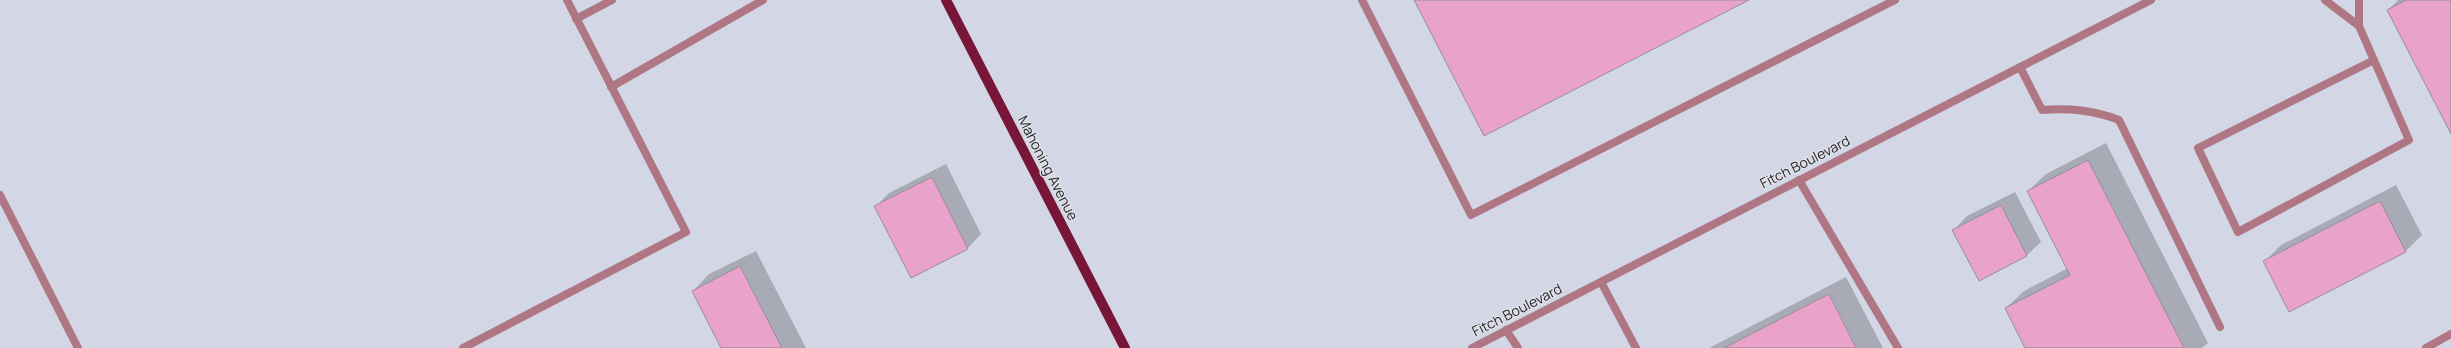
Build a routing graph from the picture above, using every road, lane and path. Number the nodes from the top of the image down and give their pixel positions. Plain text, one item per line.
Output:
1 (567, 0) edge
2 (612, 0) edge
3 (764, 0) edge
4 (946, 0) edge
5 (1362, 0) edge
6 (1895, 0) edge
7 (2151, 0) edge
8 (2325, 0) edge
9 (2359, 0) edge
10 (576, 19) junction
11 (2359, 26) junction
12 (2374, 60) junction
13 (2020, 67) junction
14 (611, 87) junction
15 (1798, 180) junction
16 (0, 195) edge
17 (1601, 282) junction
18 (2220, 327) dead end
19 (1506, 330) junction
20 (2451, 334) edge
21 (78, 348) edge
22 (463, 348) edge
23 (1125, 348) edge
24 (1472, 348) edge
25 (1518, 348) edge
26 (1636, 348) edge
27 (1898, 348) edge
28 (2426, 348) edge

1 - 10 street
2 - 10 street
3 - 14 street
4 - 23 main road, Mahoning Avenue
5 - 6 street
7 - 13 street, Fitch Boulevard
8 - 11 street
9 - 11 street
10 - 14 street
11 - 12 street
12 - 12 street
13 - 15 street, Fitch Boulevard
13 - 18 street
14 - 22 street
15 - 17 street, Fitch Boulevard
15 - 27 street
16 - 21 street
17 - 19 street, Fitch Boulevard
17 - 26 street
19 - 24 street, Fitch Boulevard
19 - 25 street
20 - 28 street

